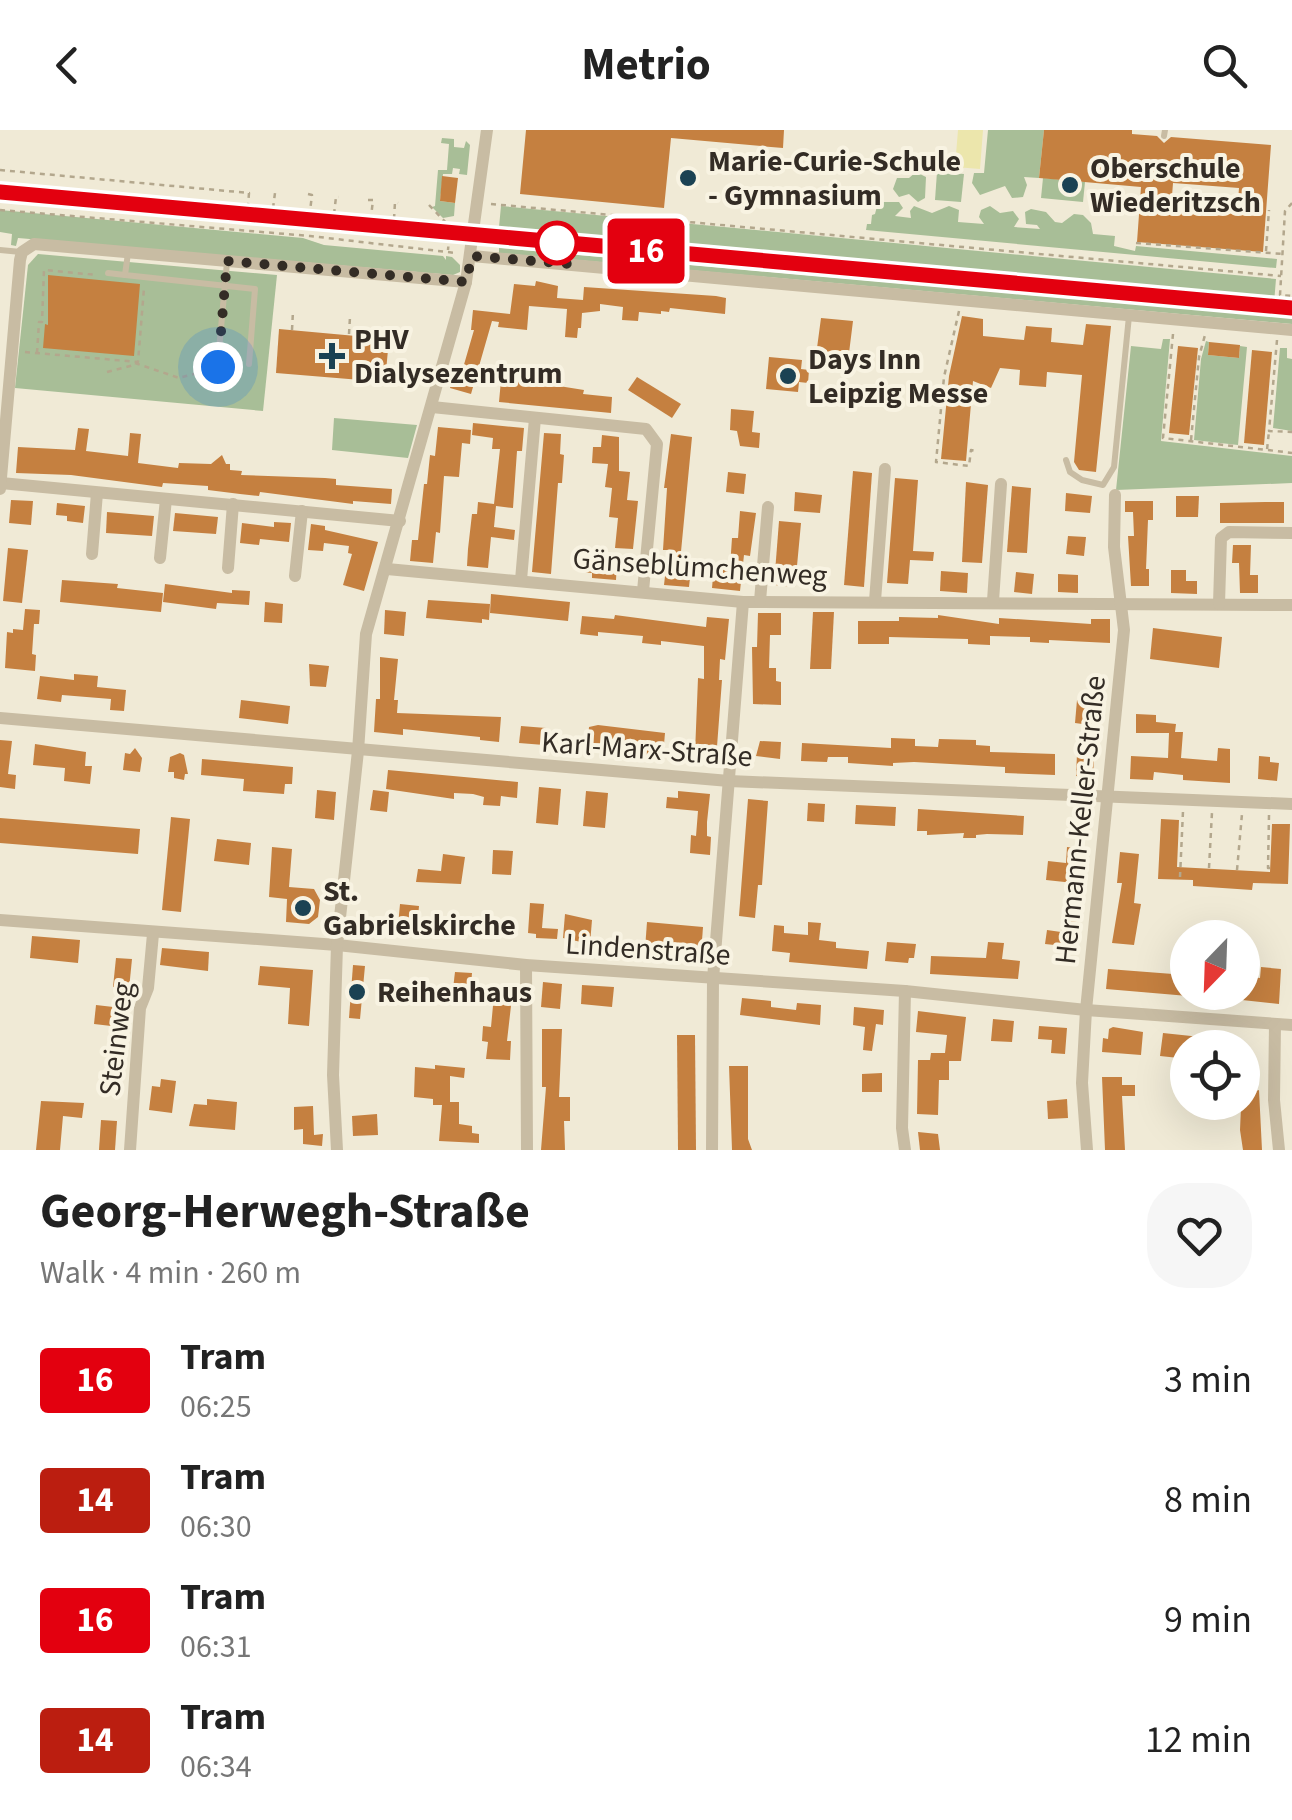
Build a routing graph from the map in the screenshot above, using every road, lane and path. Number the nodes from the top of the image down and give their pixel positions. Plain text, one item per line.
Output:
1 (487, 130) edge
2 (0, 170) edge
3 (0, 184) edge
4 (278, 192) dead end
5 (308, 194) dead end
6 (339, 197) dead end
7 (368, 200) dead end
8 (398, 203) dead end
9 (478, 203) junction
10 (1292, 203) edge
11 (429, 205) dead end
12 (248, 207) junction
13 (0, 210) edge
14 (273, 210) junction
15 (1269, 210) dead end
16 (310, 213) junction
17 (334, 215) junction
18 (370, 218) junction
19 (394, 221) junction
20 (450, 227) junction
21 (475, 229) junction
22 (511, 232) dead end
23 (1136, 244) dead end
24 (0, 250) edge
25 (22, 252) junction
26 (128, 252) junction
27 (448, 252) junction
28 (1266, 252) junction
29 (1282, 254) junction
30 (472, 256) junction
31 (227, 261) junction
32 (108, 273) joint
33 (125, 275) junction
34 (1282, 276) junction
35 (144, 277) junction
36 (466, 282) junction
37 (225, 285) junction
38 (1292, 296) edge
39 (961, 300) junction
40 (293, 311) dead end
41 (1129, 315) junction
42 (350, 317) dead end
43 (1172, 319) junction
44 (1206, 322) junction
45 (292, 330) dead end
46 (1285, 330) edge
47 (348, 334) dead end
48 (12, 351) junction
49 (37, 353) junction
50 (218, 362) joint
51 (136, 363) junction
52 (249, 364) dead end
53 (106, 372) dead end
54 (432, 407) junction
55 (534, 418) junction
56 (1270, 431) junction
57 (1292, 432) edge
58 (1191, 442) junction
59 (1266, 450) junction
60 (976, 451) dead end
61 (1292, 453) edge
62 (1, 459) edge
63 (1066, 460) dead end
64 (885, 469) dead end
65 (1001, 484) dead end
66 (0, 486) edge
67 (98, 493) junction
68 (1115, 495) dead end
69 (166, 500) junction
70 (233, 504) junction
71 (768, 506) dead end
72 (302, 511) junction
73 (400, 521) junction
74 (1292, 532) edge
75 (92, 554) dead end
76 (160, 558) dead end
77 (228, 568) dead end
78 (387, 568) junction
79 (295, 576) dead end
80 (521, 580) junction
81 (643, 591) junction
82 (876, 601) junction
83 (743, 602) junction
84 (760, 602) junction
85 (994, 602) junction
86 (1122, 603) junction
87 (1219, 604) junction
88 (1292, 605) edge
89 (0, 718) edge
90 (358, 751) junction
91 (729, 782) junction
92 (1107, 796) junction
93 (1183, 799) junction
94 (1212, 801) junction
95 (1243, 802) junction
96 (1270, 803) junction
97 (1292, 804) edge
98 (1209, 868) dead end
99 (1270, 868) dead end
100 (1238, 870) dead end
101 (1180, 876) dead end
102 (0, 920) edge
103 (153, 934) junction
104 (337, 946) junction
105 (526, 965) junction
106 (714, 979) junction
107 (905, 991) junction
108 (1086, 1010) junction
109 (1275, 1024) junction
110 (1292, 1025) edge
111 (130, 1150) edge
112 (337, 1150) edge
113 (527, 1150) edge
114 (712, 1150) edge
115 (905, 1150) edge
116 (1087, 1150) edge
117 (1279, 1150) edge

1 - 9 street
2 - 12 path
3 - 12 path
4 - 14 path
5 - 16 path
6 - 17 path
7 - 18 path
8 - 19 path
9 - 21 street
9 - 34 path
10 - 29 path
11 - 20 path
12 - 14 path
13 - 27 path
14 - 16 path
15 - 28 path
16 - 17 path
17 - 18 path
18 - 19 path
19 - 20 path
20 - 21 path
20 - 27 path
21 - 22 path
21 - 30 street
23 - 28 path
24 - 25 lane
25 - 26 street
25 - 48 street
26 - 31 street
26 - 33 lane
27 - 30 path
28 - 29 path
29 - 34 path
30 - 36 street
30 - 39 street
31 - 36 street
31 - 37 lane
32 - 33 lane
32 - 49 path
33 - 35 lane
34 - 38 path
35 - 37 lane
35 - 51 path
36 - 54 street
37 - 50 lane
37 - 52 lane
39 - 41 street
39 - 60 path
40 - 45 path
41 - 43 street
41 - 63 lane
42 - 47 path
43 - 44 street
43 - 58 path
44 - 46 street
44 - 58 path
46 - 56 path
48 - 49 path
48 - 62 street
49 - 51 path
50 - 51 path
51 - 53 path
54 - 55 street
54 - 73 street
55 - 80 street
55 - 81 street
56 - 57 path
56 - 59 path
58 - 59 path
59 - 61 path
62 - 66 street
64 - 82 street
65 - 85 street
66 - 67 street
67 - 69 street
67 - 75 street
68 - 86 street, Hermann-Keller-Straße
69 - 70 street
69 - 76 street
70 - 72 street
70 - 77 street
71 - 84 street
72 - 73 street
72 - 79 street
73 - 78 street
74 - 87 street
78 - 80 street, Gänseblümchenweg
78 - 90 street
80 - 81 street, Gänseblümchenweg
81 - 83 street, Gänseblümchenweg
82 - 84 street, Gänseblümchenweg
82 - 85 street, Gänseblümchenweg
83 - 84 street, Gänseblümchenweg
83 - 91 street
85 - 86 street, Gänseblümchenweg
86 - 87 street, Gänseblümchenweg
86 - 92 street, Hermann-Keller-Straße
87 - 88 street, Gänseblümchenweg
89 - 90 street, Karl-Marx-Straße
90 - 91 street, Karl-Marx-Straße
90 - 104 street
91 - 92 street, Karl-Marx-Straße
91 - 106 street
92 - 93 street, Karl-Marx-Straße
92 - 108 street, Hermann-Keller-Straße
93 - 94 street, Karl-Marx-Straße
93 - 101 path
94 - 95 street, Karl-Marx-Straße
94 - 98 path
95 - 96 street, Karl-Marx-Straße
95 - 100 path
96 - 97 street, Karl-Marx-Straße
96 - 99 path
102 - 103 street, Lindenstraße
103 - 104 street, Lindenstraße
103 - 111 street, Steinweg
104 - 105 street, Lindenstraße
104 - 112 street
105 - 106 street, Lindenstraße
105 - 113 street
106 - 107 street, Lindenstraße
106 - 114 street
107 - 108 street, Lindenstraße
107 - 115 street
108 - 109 street, Lindenstraße
108 - 116 street, Hermann-Keller-Straße
109 - 110 street, Lindenstraße
109 - 117 street

